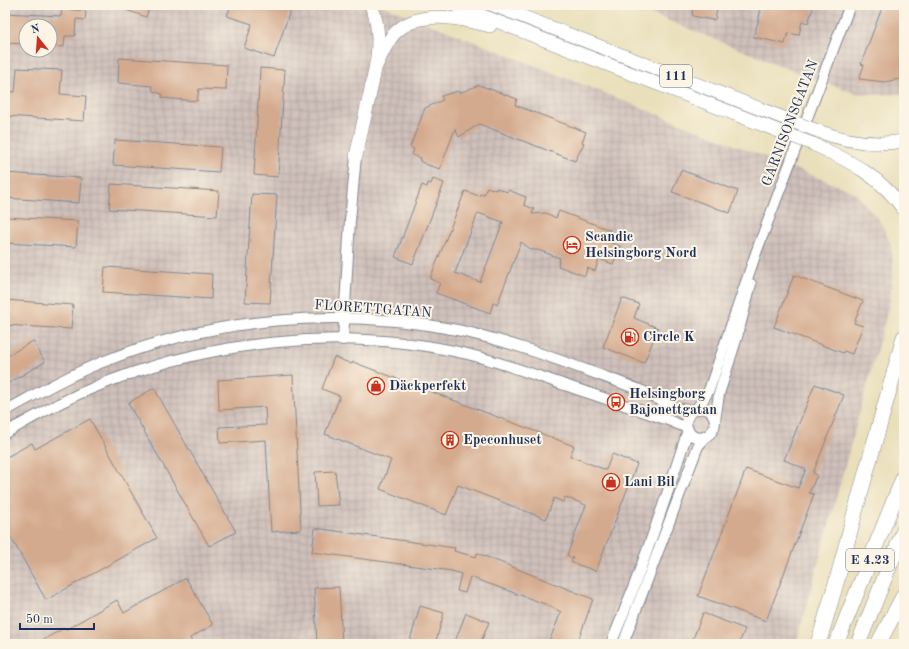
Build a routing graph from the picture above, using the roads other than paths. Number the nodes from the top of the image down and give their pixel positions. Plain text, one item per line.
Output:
1 (371, 5) edge
2 (455, 5) edge
3 (493, 5) edge
4 (508, 5) edge
5 (850, 5) edge
6 (558, 30) junction
7 (592, 58) junction
8 (376, 66) junction
9 (904, 141) edge
10 (356, 156) joint
11 (904, 210) edge
12 (757, 250) junction
13 (344, 318) junction
14 (904, 337) edge
15 (343, 340) junction
16 (695, 409) junction
17 (5, 411) edge
18 (715, 421) junction
19 (687, 429) junction
20 (5, 433) edge
21 (707, 436) junction
22 (904, 476) edge
23 (904, 530) edge
24 (904, 595) edge
25 (611, 644) edge
26 (623, 644) edge
27 (818, 644) edge
28 (836, 644) edge
29 (858, 644) edge
30 (878, 644) edge

1 - 8 main road
2 - 7 main road, 111
3 - 6 main road, 111
4 - 6 main road
5 - 12 street, GARNISONSGATAN
6 - 9 main road, 111, bridge
7 - 8 main road
7 - 11 main road, 111, bridge
8 - 10 main road
10 - 13 street
12 - 16 street, GARNISONSGATAN
12 - 18 street, GARNISONSGATAN
13 - 15 street
13 - 16 street, FLORETTGATAN
13 - 17 street, FLORETTGATAN
14 - 27 highway
15 - 19 street
15 - 20 street
16 - 18 street
16 - 19 street, GARNISONSGATAN
18 - 21 street, GARNISONSGATAN
19 - 21 street
19 - 25 street, GARNISONSGATAN
21 - 26 street, GARNISONSGATAN
22 - 28 highway, E 4.23
23 - 29 highway, E 4.23
24 - 30 highway

